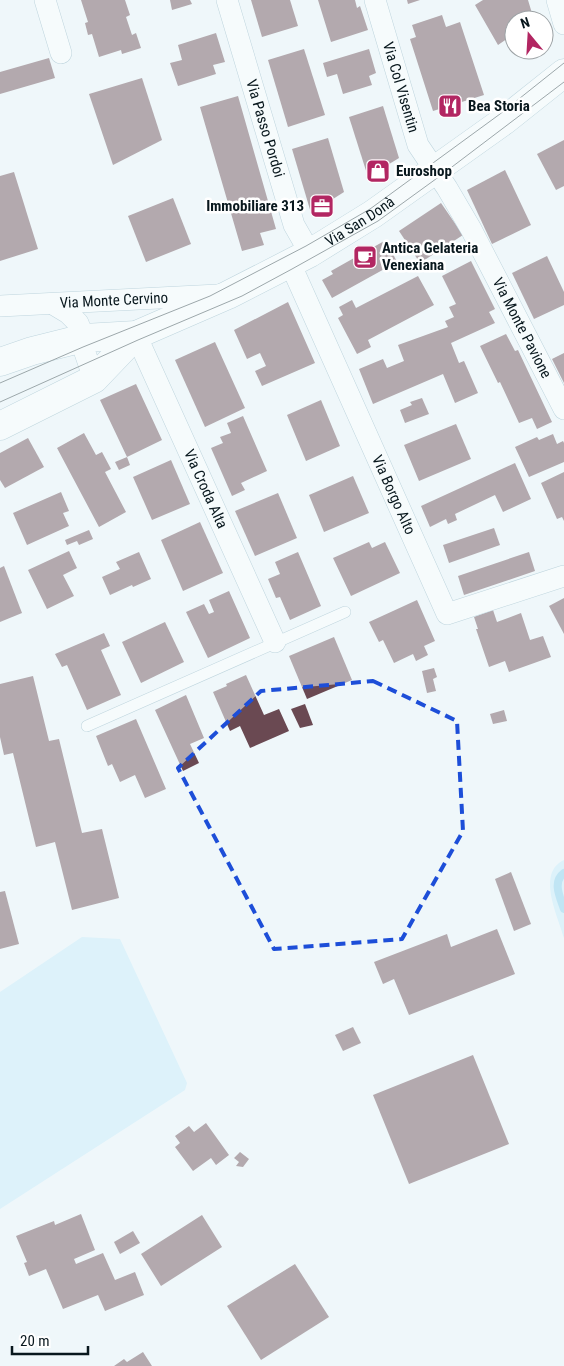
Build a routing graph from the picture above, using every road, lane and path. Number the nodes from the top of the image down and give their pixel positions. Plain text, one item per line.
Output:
1 (45, 0) edge
2 (227, 0) edge
3 (375, 0) edge
4 (557, 0) edge
5 (564, 24) edge
6 (61, 53) dead end
7 (564, 73) edge
8 (435, 170) junction
9 (300, 258) junction
10 (228, 295) junction
11 (53, 304) junction
12 (0, 306) edge
13 (136, 335) junction
14 (84, 338) junction
15 (0, 362) edge
16 (94, 379) junction
17 (564, 409) edge
18 (0, 426) edge
19 (564, 576) edge
20 (345, 612) dead end
21 (275, 642) junction
22 (87, 726) dead end

1 - 6 street
2 - 9 street, Via Passo Pordoi
3 - 8 street, Via Col Visentin
4 - 5 street
7 - 8 main road, Via San Donà
8 - 9 main road, Via San Donà
8 - 17 street, Via Monte Pavione
9 - 10 main road, Via San Donà
9 - 19 street, Via Borgo Alto
10 - 11 street, Via Monte Cervino
10 - 13 main road, Via San Donà
11 - 12 street, Via Monte Cervino
11 - 14 street
13 - 14 main road, Via San Donà
13 - 16 main road, Via San Donà
13 - 21 street, Via Croda Alta
14 - 15 main road, Via San Donà
14 - 16 street
16 - 18 main road, Via San Donà
20 - 21 lane
21 - 22 lane

